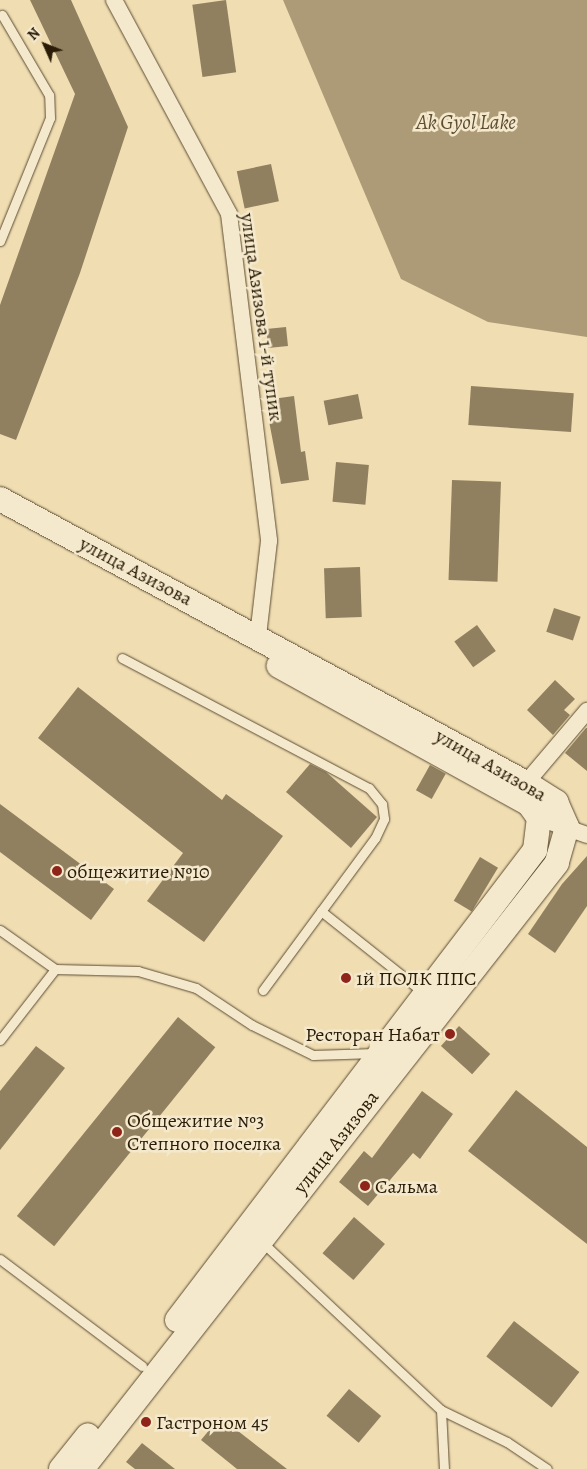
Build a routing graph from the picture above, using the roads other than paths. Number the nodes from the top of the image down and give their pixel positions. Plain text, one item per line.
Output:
1 (114, 0) edge
2 (2, 15) dead end
3 (0, 241) edge
4 (0, 499) edge
5 (0, 516) edge
6 (258, 636) junction
7 (122, 658) dead end
8 (587, 711) edge
9 (520, 790) junction
10 (540, 818) junction
11 (577, 831) edge
12 (321, 911) junction
13 (0, 930) edge
14 (55, 969) junction
15 (263, 990) dead end
16 (427, 995) junction
17 (0, 1040) edge
18 (385, 1050) junction
19 (253, 1233) junction
20 (0, 1259) edge
21 (142, 1366) junction
22 (441, 1410) junction
23 (62, 1469) edge
24 (82, 1469) edge
25 (444, 1469) edge
26 (547, 1469) edge

1 - 6 street, улица Азизова 1-й тупик
2 - 3 lane
4 - 6 main road, улица Азизова
5 - 9 main road, улица Азизова
6 - 9 main road, улица Азизова
7 - 12 lane
8 - 9 street
9 - 10 main road, улица Азизова
9 - 11 main road, улица Азизова
10 - 11 street
10 - 16 main road, улица Азизова
11 - 19 main road, улица Азизова
12 - 15 lane
12 - 16 lane
13 - 14 lane
14 - 17 lane
14 - 18 lane
16 - 18 main road, улица Азизова
18 - 19 main road, улица Азизова
19 - 21 main road, улица Азизова
19 - 22 lane
19 - 24 main road, улица Азизова
20 - 21 lane
21 - 23 main road, улица Азизова
22 - 25 lane
22 - 26 lane

